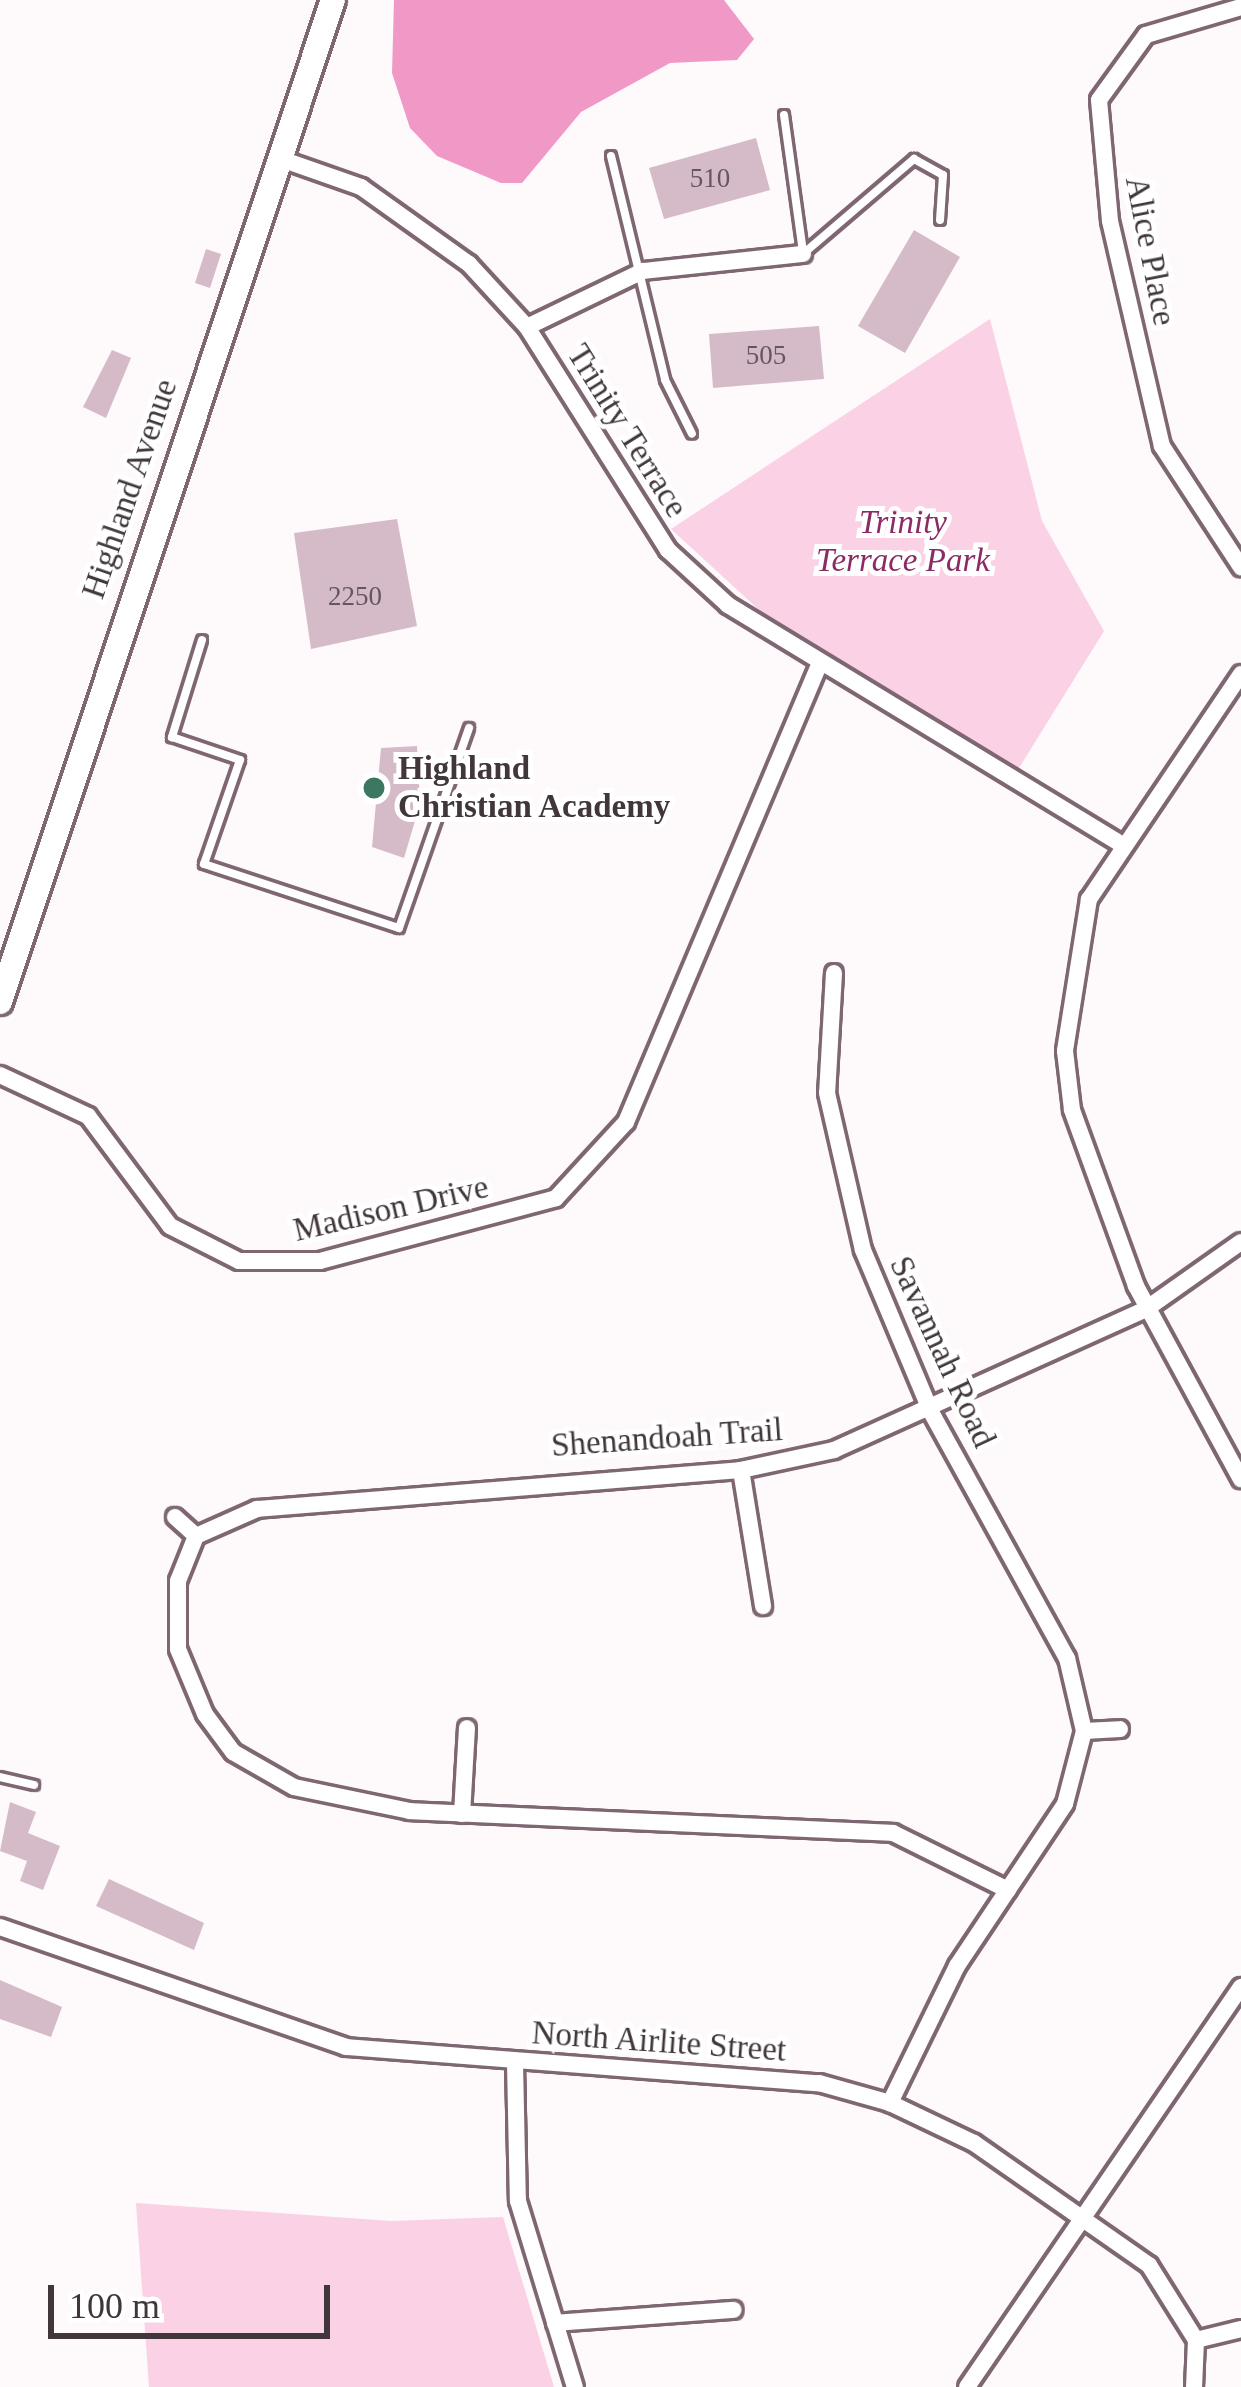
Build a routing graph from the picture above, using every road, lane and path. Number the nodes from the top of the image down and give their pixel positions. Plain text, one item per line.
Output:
1 (332, 0) edge
2 (1241, 7) edge
3 (784, 115) dead end
4 (611, 156) dead end
5 (281, 159) junction
6 (940, 220) dead end
7 (803, 254) junction
8 (643, 271) junction
9 (527, 326) junction
10 (692, 434) dead end
11 (1241, 567) edge
12 (202, 640) dead end
13 (819, 666) junction
14 (1241, 674) edge
15 (469, 728) dead end
16 (1118, 842) junction
17 (834, 974) dead end
18 (0, 1002) edge
19 (0, 1075) edge
20 (1241, 1242) edge
21 (1146, 1309) junction
22 (931, 1412) junction
23 (741, 1469) junction
24 (1241, 1479) edge
25 (175, 1517) dead end
26 (196, 1536) junction
27 (763, 1606) dead end
28 (467, 1728) dead end
29 (1120, 1730) dead end
30 (1084, 1731) junction
31 (0, 1777) edge
32 (34, 1785) dead end
33 (462, 1814) junction
34 (1008, 1890) junction
35 (0, 1927) edge
36 (1241, 1988) edge
37 (515, 2063) junction
38 (890, 2103) junction
39 (1082, 2218) junction
40 (734, 2310) dead end
41 (555, 2324) junction
42 (1241, 2329) edge
43 (1196, 2340) junction
44 (574, 2387) edge
45 (967, 2387) edge
46 (1194, 2387) edge

1 - 5 main road, Highland Avenue
2 - 11 street, Alice Place
3 - 7 lane
4 - 8 lane
5 - 9 street, Trinity Terrace
5 - 18 main road, Highland Avenue
6 - 7 lane
7 - 8 street
8 - 9 street
8 - 10 lane
9 - 13 street, Trinity Terrace
12 - 15 lane
13 - 16 street, Trinity Terrace
13 - 19 street, Madison Drive
14 - 16 street
16 - 21 street
17 - 22 street, Savannah Road
20 - 21 street, Shenandoah Trail
21 - 22 street, Shenandoah Trail
21 - 24 street
22 - 23 street, Shenandoah Trail
22 - 30 street, Savannah Road
23 - 26 street, Shenandoah Trail
23 - 27 street
25 - 26 street
26 - 33 street
28 - 33 street
29 - 30 street
30 - 34 street
31 - 32 lane
33 - 34 street
34 - 38 street
35 - 37 street, North Airlite Street
36 - 39 street
37 - 38 street, North Airlite Street
37 - 41 street
38 - 39 street, North Airlite Street
39 - 43 street, North Airlite Street
39 - 45 street
40 - 41 street
41 - 44 street
42 - 43 street
43 - 46 street

